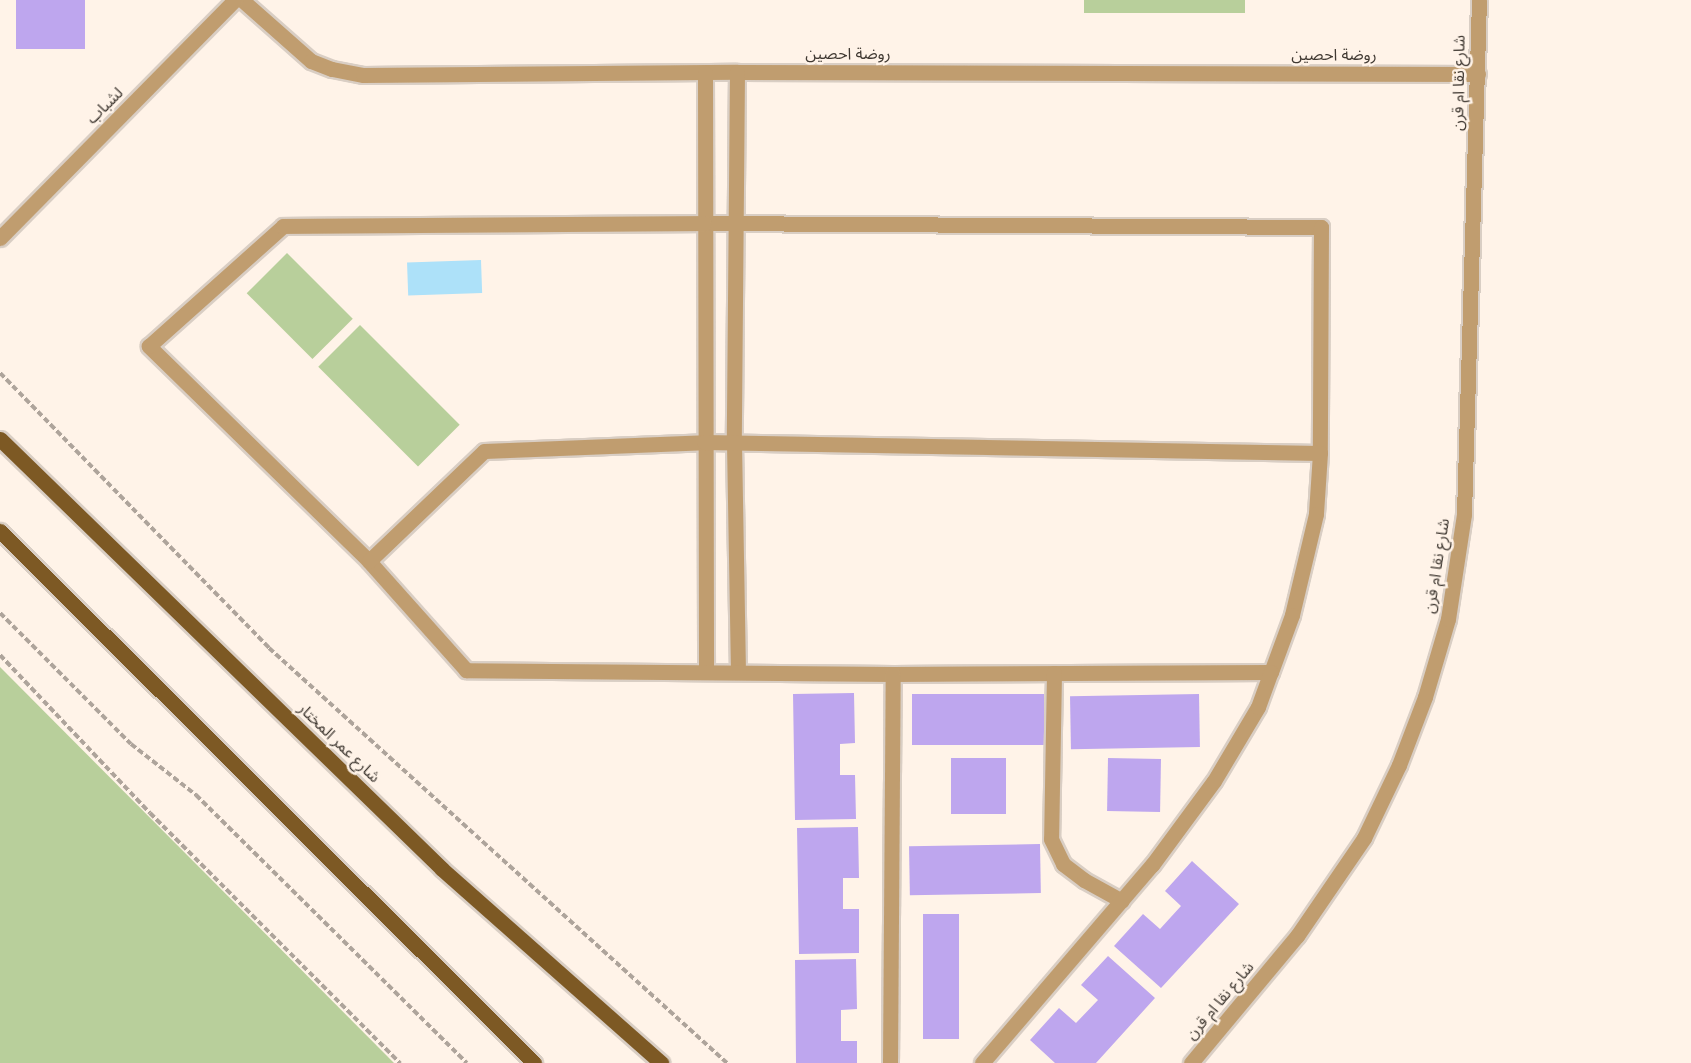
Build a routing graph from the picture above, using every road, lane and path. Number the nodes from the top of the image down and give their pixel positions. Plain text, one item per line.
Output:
1 (235, 0) edge
2 (242, 0) edge
3 (1479, 0) edge
4 (737, 72) junction
5 (705, 73) junction
6 (1478, 74) junction
7 (704, 224) junction
8 (735, 224) junction
9 (0, 238) edge
10 (0, 373) edge
11 (0, 439) edge
12 (704, 442) junction
13 (734, 443) junction
14 (1320, 453) junction
15 (0, 531) edge
16 (369, 561) junction
17 (0, 613) edge
18 (0, 655) edge
19 (706, 671) junction
20 (738, 672) junction
21 (1271, 672) junction
22 (1054, 673) junction
23 (893, 674) junction
24 (1122, 901) junction
25 (400, 1063) edge
26 (467, 1063) edge
27 (534, 1063) edge
28 (661, 1063) edge
29 (727, 1063) edge
30 (890, 1063) edge
31 (982, 1063) edge
32 (1191, 1063) edge

1 - 9 street, لشباب
2 - 5 street, روضة احصين
3 - 6 street, شارع نقا ام قرن
4 - 5 street, روضة احصين
4 - 6 street, روضة احصين
4 - 8 street
5 - 7 street
6 - 32 street, شارع نقا ام قرن
7 - 8 street
7 - 12 street
7 - 16 street
8 - 13 street
8 - 14 street
10 - 29 path
11 - 28 main road, شارع عمر المختار
12 - 13 street
12 - 16 street
12 - 19 street
13 - 14 street
13 - 20 street
14 - 21 street
15 - 27 main road
16 - 19 street
17 - 26 path
18 - 25 path
19 - 20 street
20 - 23 street
21 - 22 street
21 - 24 street
22 - 23 street
22 - 24 street
23 - 30 street
24 - 31 street

